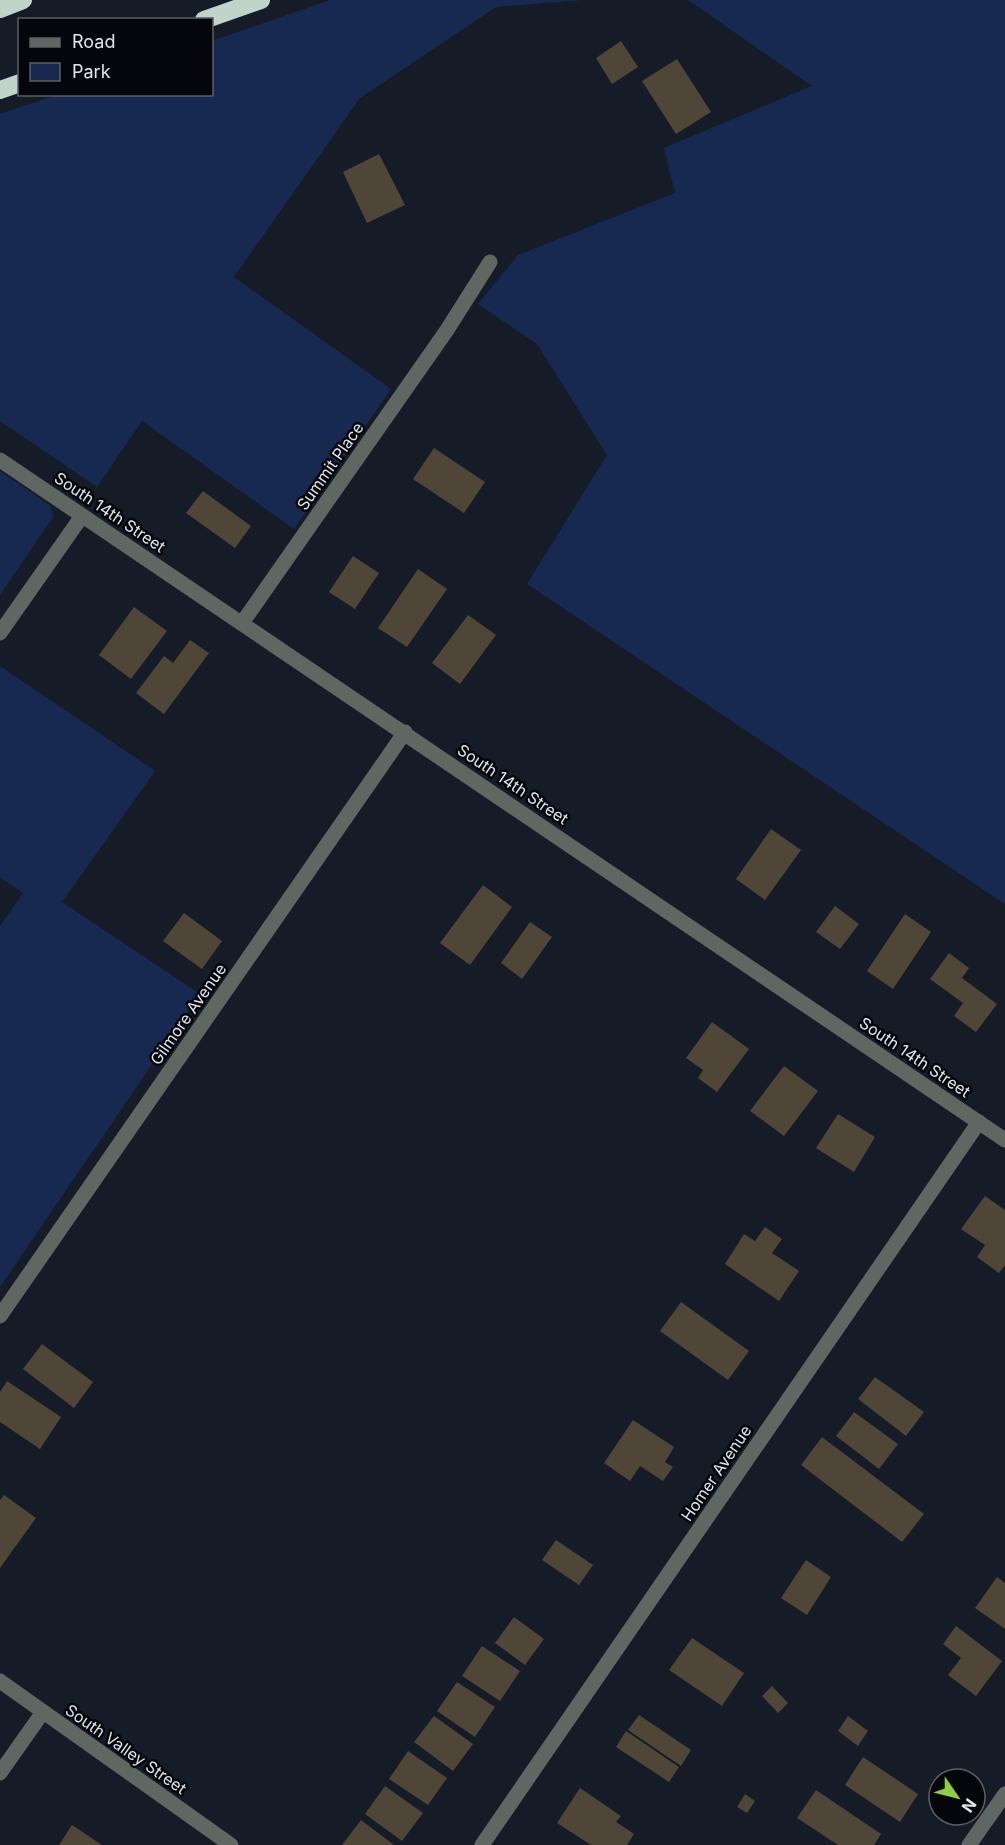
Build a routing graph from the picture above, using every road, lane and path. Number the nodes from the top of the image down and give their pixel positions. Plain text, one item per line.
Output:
1 (23, 0) edge
2 (261, 0) edge
3 (0, 9) edge
4 (210, 18) edge
5 (18, 84) edge
6 (0, 90) edge
7 (490, 262) dead end
8 (0, 460) edge
9 (82, 516) junction
10 (242, 623) junction
11 (0, 633) edge
12 (405, 732) junction
13 (979, 1122) junction
14 (1005, 1140) edge
15 (0, 1316) edge
16 (0, 1681) edge
17 (43, 1712) junction
18 (0, 1773) edge
19 (1005, 1794) edge
20 (231, 1845) edge
21 (482, 1845) edge
22 (969, 1845) edge

1 - 3 highway
2 - 4 highway
5 - 6 highway
7 - 10 street, Summit Place
8 - 9 street, South 14th Street
9 - 10 street, South 14th Street
9 - 11 street
10 - 12 street, South 14th Street
12 - 13 street, South 14th Street
12 - 15 street, Gilmore Avenue
13 - 14 street, South 14th Street
13 - 21 street, Homer Avenue
16 - 17 street, South Valley Street
17 - 18 street
17 - 20 street, South Valley Street
19 - 22 street

